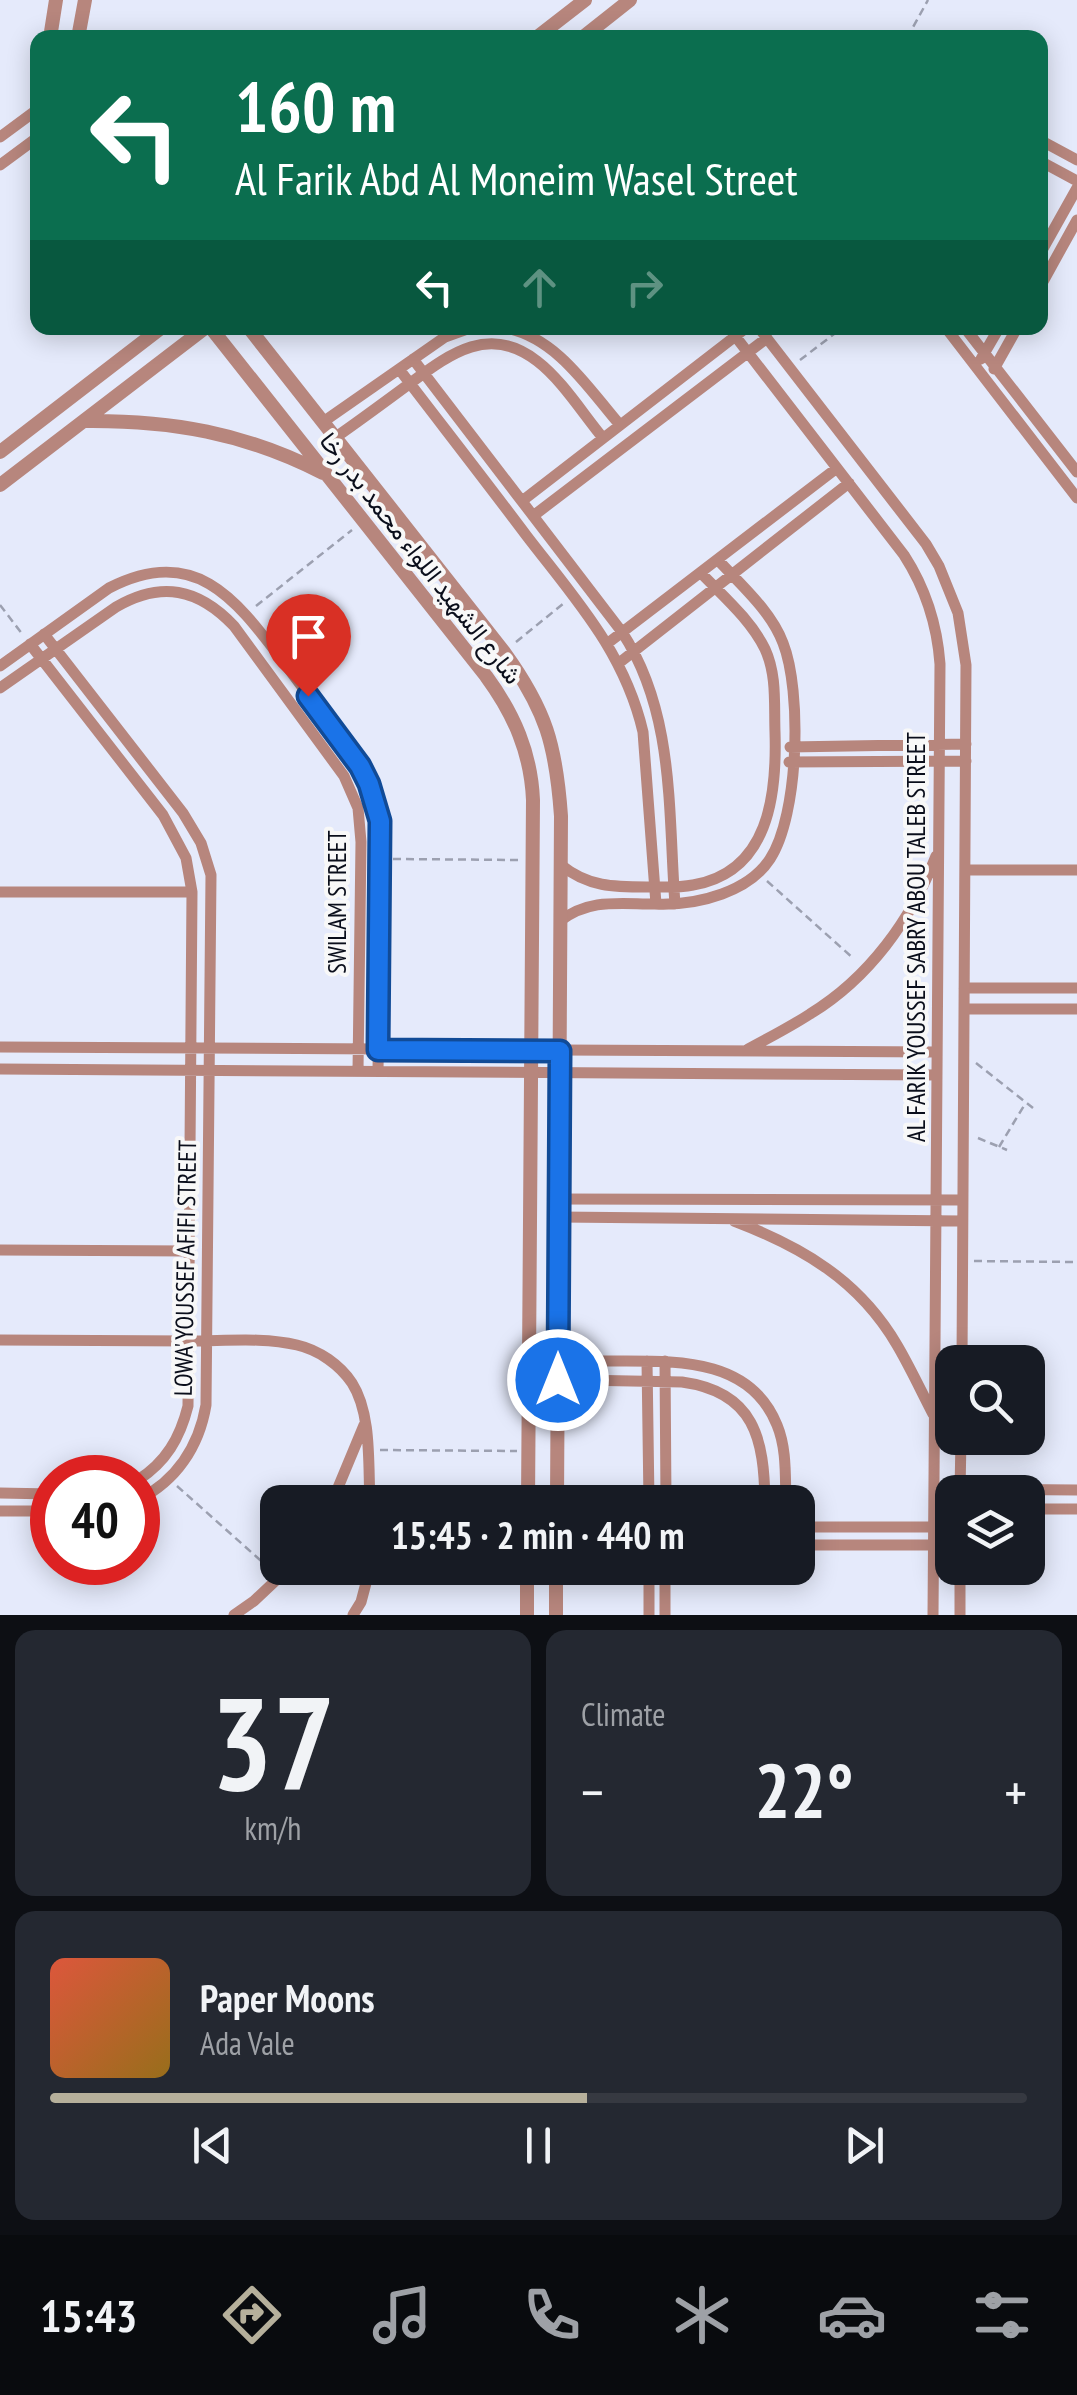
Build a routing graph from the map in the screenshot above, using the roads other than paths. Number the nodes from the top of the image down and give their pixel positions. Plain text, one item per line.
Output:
1 (56, 0) edge
2 (85, 0) edge
3 (585, 0) edge
4 (630, 0) edge
5 (602, 22) junction
6 (51, 30) edge
7 (79, 30) edge
8 (546, 30) edge
9 (592, 30) edge
10 (599, 30) edge
11 (30, 114) edge
12 (0, 138) edge
13 (30, 144) edge
14 (1048, 144) edge
15 (1077, 160) edge
16 (0, 165) edge
17 (1048, 166) edge
18 (1077, 184) edge
19 (1077, 220) edge
20 (1048, 239) edge
21 (1048, 273) edge
22 (152, 335) edge
23 (199, 335) edge
24 (214, 335) edge
25 (255, 335) edge
26 (447, 335) edge
27 (530, 335) edge
28 (730, 335) edge
29 (739, 335) edge
30 (761, 335) edge
31 (765, 335) edge
32 (951, 335) edge
33 (971, 335) edge
34 (995, 335) edge
35 (1013, 335) edge
36 (748, 352) junction
37 (985, 353) junction
38 (413, 359) junction
39 (996, 367) junction
40 (976, 368) junction
41 (399, 369) junction
42 (424, 373) junction
43 (987, 382) junction
44 (410, 384) junction
45 (83, 422) junction
46 (324, 422) junction
47 (620, 424) junction
48 (336, 437) junction
49 (603, 438) junction
50 (0, 452) edge
51 (837, 468) junction
52 (1077, 472) edge
53 (331, 477) junction
54 (849, 483) junction
55 (0, 485) edge
56 (1077, 498) edge
57 (522, 501) junction
58 (533, 516) junction
59 (718, 560) junction
60 (702, 572) junction
61 (732, 576) junction
62 (716, 588) junction
63 (773, 623) junction
64 (622, 632) junction
65 (756, 633) junction
66 (44, 634) junction
67 (608, 643) junction
68 (30, 644) junction
69 (56, 649) junction
70 (634, 652) junction
71 (42, 659) junction
72 (619, 663) junction
73 (0, 666) edge
74 (792, 682) junction
75 (774, 683) junction
76 (0, 688) edge
77 (940, 744) junction
78 (966, 744) junction
79 (794, 746) junction
80 (776, 747) junction
81 (940, 761) junction
82 (966, 761) junction
83 (775, 762) junction
84 (793, 762) junction
85 (939, 848) junction
86 (561, 865) junction
87 (965, 870) junction
88 (1077, 870) edge
89 (674, 886) junction
90 (654, 887) junction
91 (0, 892) edge
92 (192, 892) junction
93 (656, 904) junction
94 (675, 904) junction
95 (560, 920) junction
96 (964, 988) junction
97 (1077, 988) edge
98 (964, 1008) junction
99 (1077, 1009) edge
100 (0, 1048) edge
101 (192, 1048) junction
102 (210, 1049) junction
103 (358, 1050) junction
104 (378, 1050) junction
105 (531, 1051) junction
106 (560, 1051) junction
107 (744, 1052) junction
108 (937, 1052) junction
109 (0, 1069) edge
110 (192, 1070) junction
111 (210, 1070) junction
112 (358, 1071) junction
113 (378, 1072) junction
114 (531, 1072) junction
115 (559, 1072) junction
116 (937, 1075) junction
117 (558, 1198) junction
118 (936, 1200) junction
119 (962, 1200) junction
120 (558, 1216) junction
121 (726, 1218) junction
122 (936, 1220) junction
123 (962, 1220) junction
124 (0, 1250) edge
125 (190, 1252) junction
126 (0, 1340) edge
127 (189, 1341) junction
128 (207, 1341) junction
129 (962, 1345) edge
130 (529, 1360) junction
131 (558, 1360) junction
132 (648, 1361) junction
133 (665, 1361) junction
134 (528, 1379) junction
135 (558, 1380) junction
136 (648, 1381) junction
137 (665, 1382) junction
138 (934, 1417) junction
139 (366, 1421) junction
140 (160, 1462) edge
141 (160, 1485) edge
142 (339, 1485) edge
143 (369, 1485) edge
144 (528, 1485) edge
145 (557, 1485) edge
146 (649, 1485) edge
147 (666, 1485) edge
148 (765, 1485) edge
149 (785, 1485) edge
150 (1045, 1490) edge
151 (1077, 1490) edge
152 (0, 1493) edge
153 (30, 1494) edge
154 (1045, 1509) edge
155 (1077, 1509) edge
156 (0, 1510) edge
157 (30, 1511) edge
158 (815, 1527) edge
159 (934, 1527) junction
160 (815, 1545) edge
161 (934, 1545) junction
162 (271, 1585) edge
163 (365, 1585) edge
164 (526, 1585) edge
165 (556, 1585) edge
166 (649, 1585) edge
167 (666, 1585) edge
168 (960, 1585) edge
169 (525, 1612) edge
170 (234, 1615) edge
171 (354, 1615) edge
172 (556, 1615) edge
173 (648, 1615) edge
174 (666, 1615) edge
175 (933, 1615) edge
176 (960, 1615) edge

1 - 6 street
2 - 7 street
3 - 8 street
4 - 5 street
5 - 9 street
5 - 10 street
11 - 12 street
13 - 16 street
14 - 15 street
17 - 18 street
18 - 20 street
19 - 21 street
22 - 50 street
23 - 45 street
24 - 53 street, شارع الشهيد اللواء محمد بدر رخا
25 - 46 street, شارع الشهيد اللواء محمد بدر رخا
26 - 38 street
27 - 47 street
28 - 47 street
29 - 36 street, AL FARIK YOUSSEF SABRY ABOU TALEB STREET
30 - 36 street
31 - 78 street, AL FARIK YOUSSEF SABRY ABOU TALEB STREET
32 - 40 street
33 - 37 street
34 - 37 street
35 - 39 street
36 - 51 street, AL FARIK YOUSSEF SABRY ABOU TALEB STREET
36 - 58 street
37 - 39 street
37 - 40 street
38 - 41 street
38 - 42 street
39 - 43 street
39 - 52 street
40 - 43 street
41 - 44 street
41 - 46 street
42 - 44 street
42 - 49 street
42 - 57 street
43 - 56 street
44 - 48 street
44 - 67 street
45 - 53 street
45 - 55 street
46 - 48 street, شارع الشهيد اللواء محمد بدر رخا
47 - 49 street
48 - 86 street, شارع الشهيد اللواء محمد بدر رخا
49 - 57 street
51 - 54 street, AL FARIK YOUSSEF SABRY ABOU TALEB STREET
51 - 59 street
53 - 105 street, شارع الشهيد اللواء محمد بدر رخا
54 - 61 street
54 - 77 street, AL FARIK YOUSSEF SABRY ABOU TALEB STREET
57 - 58 street
58 - 64 street
59 - 60 street
59 - 61 street
60 - 62 street
60 - 64 street
61 - 62 street
61 - 63 street
62 - 65 street
62 - 70 street
63 - 65 street
63 - 74 street
64 - 67 street
64 - 70 street
65 - 75 street
66 - 68 street, SWILAM STREET
66 - 69 street, LOWA' YOUSSEF AFIFI STREET
66 - 104 street, SWILAM STREET
67 - 72 street
68 - 71 street, LOWA' YOUSSEF AFIFI STREET
68 - 73 street, SWILAM STREET
69 - 71 street, SWILAM STREET
69 - 102 street, LOWA' YOUSSEF AFIFI STREET
69 - 103 street, SWILAM STREET
70 - 72 street
70 - 89 street
71 - 76 street, SWILAM STREET
71 - 92 street, LOWA' YOUSSEF AFIFI STREET
72 - 90 street
74 - 75 street
74 - 79 street
75 - 80 street
77 - 78 street
77 - 79 street
77 - 81 street, AL FARIK YOUSSEF SABRY ABOU TALEB STREET
78 - 82 street, AL FARIK YOUSSEF SABRY ABOU TALEB STREET
79 - 80 street
79 - 84 street
80 - 83 street
81 - 82 street
81 - 84 street
81 - 85 street, AL FARIK YOUSSEF SABRY ABOU TALEB STREET
82 - 87 street, AL FARIK YOUSSEF SABRY ABOU TALEB STREET
83 - 84 street
83 - 89 street
84 - 94 street
85 - 107 street
85 - 108 street, AL FARIK YOUSSEF SABRY ABOU TALEB STREET
86 - 90 street
86 - 95 street, شارع الشهيد اللواء محمد بدر رخا
87 - 88 street
87 - 96 street, AL FARIK YOUSSEF SABRY ABOU TALEB STREET
89 - 90 street
89 - 94 street
90 - 93 street
91 - 92 street
92 - 101 street, LOWA' YOUSSEF AFIFI STREET
93 - 94 street
93 - 95 street
95 - 106 street, شارع الشهيد اللواء محمد بدر رخا
96 - 97 street
96 - 98 street, AL FARIK YOUSSEF SABRY ABOU TALEB STREET
98 - 99 street
98 - 119 street, AL FARIK YOUSSEF SABRY ABOU TALEB STREET
100 - 101 street
101 - 102 street
101 - 110 street, LOWA' YOUSSEF AFIFI STREET
102 - 103 street
102 - 111 street, LOWA' YOUSSEF AFIFI STREET
103 - 104 street
103 - 112 street, SWILAM STREET
104 - 105 street
104 - 113 street, SWILAM STREET
105 - 106 street
105 - 114 street, شارع الشهيد اللواء محمد بدر رخا
106 - 107 street
106 - 115 street, شارع الشهيد اللواء محمد بدر رخا
107 - 108 street
108 - 116 street, AL FARIK YOUSSEF SABRY ABOU TALEB STREET
109 - 110 street
110 - 111 street
110 - 125 street, LOWA' YOUSSEF AFIFI STREET
111 - 112 street
111 - 128 street, LOWA' YOUSSEF AFIFI STREET
112 - 113 street
113 - 114 street
114 - 115 street
114 - 130 street, شارع الشهيد اللواء محمد بدر رخا
115 - 116 street
115 - 117 street, شارع الشهيد اللواء محمد بدر رخا
116 - 118 street, AL FARIK YOUSSEF SABRY ABOU TALEB STREET
117 - 118 street
117 - 120 street, شارع الشهيد اللواء محمد بدر رخا
118 - 119 street
118 - 122 street, AL FARIK YOUSSEF SABRY ABOU TALEB STREET
119 - 123 street, AL FARIK YOUSSEF SABRY ABOU TALEB STREET
120 - 121 street
120 - 131 street, شارع الشهيد اللواء محمد بدر رخا
121 - 122 street
121 - 138 street
122 - 123 street
122 - 138 street, AL FARIK YOUSSEF SABRY ABOU TALEB STREET
123 - 129 street, AL FARIK YOUSSEF SABRY ABOU TALEB STREET
124 - 125 street
125 - 127 street, LOWA' YOUSSEF AFIFI STREET
126 - 127 street
127 - 128 street
127 - 140 street, LOWA' YOUSSEF AFIFI STREET
128 - 139 street
128 - 141 street, LOWA' YOUSSEF AFIFI STREET
130 - 131 street
130 - 134 street, شارع الشهيد اللواء محمد بدر رخا
131 - 132 street
131 - 135 street, شارع الشهيد اللواء محمد بدر رخا
132 - 133 street
132 - 136 street
133 - 137 street
133 - 149 street
134 - 135 street
134 - 144 street, شارع الشهيد اللواء محمد بدر رخا
135 - 136 street
135 - 145 street, شارع الشهيد اللواء محمد بدر رخا
136 - 137 street
136 - 146 street
137 - 147 street
137 - 148 street
138 - 159 street, AL FARIK YOUSSEF SABRY ABOU TALEB STREET
139 - 142 street
139 - 143 street
150 - 151 street
152 - 153 street
154 - 155 street
156 - 157 street
158 - 159 street
159 - 161 street, AL FARIK YOUSSEF SABRY ABOU TALEB STREET
160 - 161 street
161 - 175 street, AL FARIK YOUSSEF SABRY ABOU TALEB STREET
162 - 170 street
163 - 171 street
164 - 169 street
165 - 172 street
166 - 173 street
167 - 174 street
168 - 176 street

